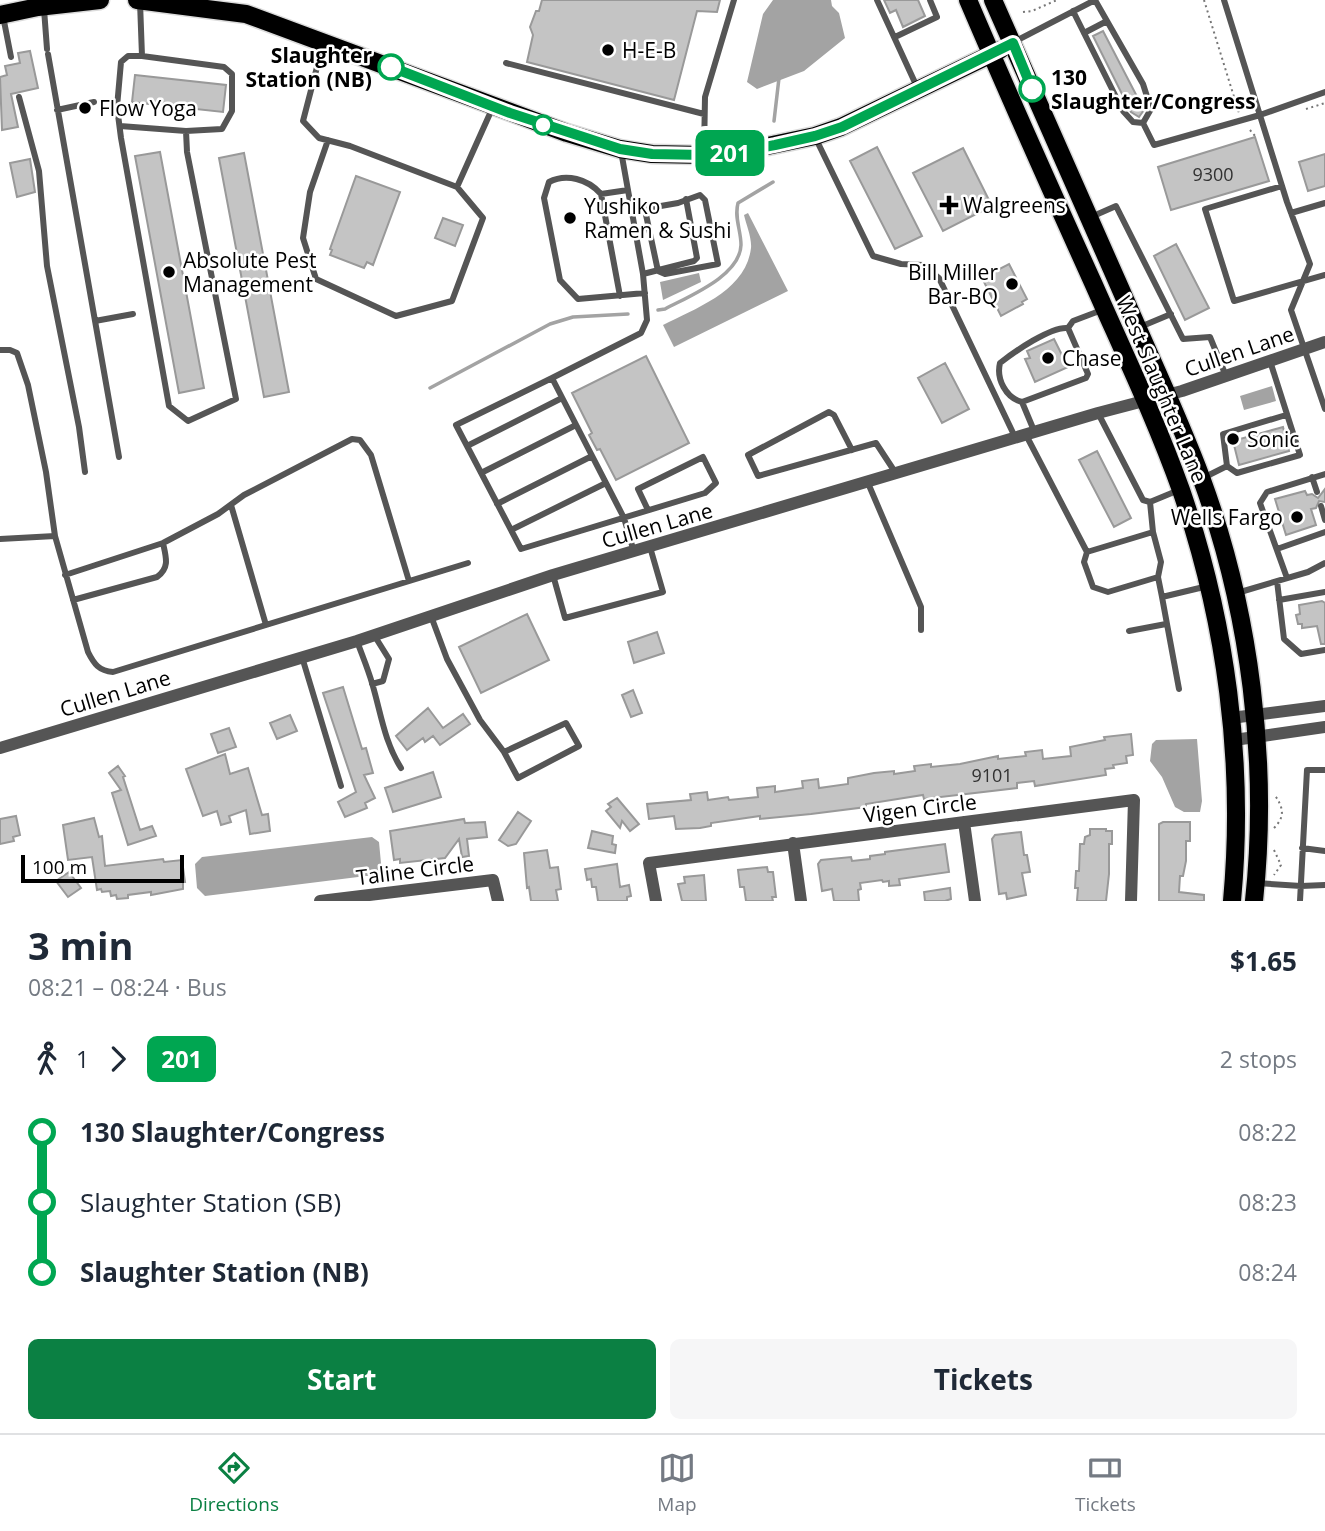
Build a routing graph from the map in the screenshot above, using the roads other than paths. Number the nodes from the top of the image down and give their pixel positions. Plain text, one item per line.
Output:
1 (100, 0) edge
2 (139, 0) edge
3 (734, 0) edge
4 (877, 0) edge
5 (930, 0) edge
6 (968, 0) edge
7 (993, 0) edge
8 (1224, 0) edge
9 (44, 3) edge
10 (1073, 11) junction
11 (1, 14) edge
12 (1107, 21) junction
13 (1084, 33) junction
14 (895, 37) junction
15 (324, 42) junction
16 (1013, 43) junction
17 (991, 55) junction
18 (12, 57) dead end
19 (142, 57) junction
20 (506, 63) dead end
21 (918, 89) junction
22 (1325, 92) edge
23 (19, 97) dead end
24 (94, 102) dead end
25 (493, 105) junction
26 (57, 110) junction
27 (704, 114) junction
28 (1261, 115) junction
29 (1143, 123) junction
30 (120, 126) junction
31 (186, 131) junction
32 (815, 136) junction
33 (328, 140) junction
34 (620, 149) junction
35 (704, 155) junction
36 (1282, 186) junction
37 (457, 187) junction
38 (628, 190) junction
39 (601, 194) junction
40 (686, 199) junction
41 (1325, 203) edge
42 (645, 210) junction
43 (632, 211) junction
44 (1291, 213) junction
45 (1089, 218) junction
46 (649, 228) junction
47 (637, 239) junction
48 (658, 271) junction
49 (643, 274) junction
50 (1325, 275) edge
51 (1303, 282) junction
52 (645, 293) junction
53 (620, 296) junction
54 (1104, 309) junction
55 (132, 314) dead end
56 (1171, 314) junction
57 (95, 321) junction
58 (1069, 328) junction
59 (1137, 328) junction
60 (1325, 342) edge
61 (1304, 349) junction
62 (0, 350) edge
63 (1269, 360) junction
64 (1226, 376) junction
65 (552, 378) junction
66 (1166, 395) junction
67 (562, 398) junction
68 (1323, 400) edge
69 (1145, 401) junction
70 (1022, 402) junction
71 (1325, 409) edge
72 (1098, 414) junction
73 (1286, 415) junction
74 (576, 425) junction
75 (1026, 435) junction
76 (467, 446) junction
77 (852, 450) junction
78 (592, 456) junction
79 (119, 457) dead end
80 (1227, 466) junction
81 (85, 472) dead end
82 (481, 473) junction
83 (896, 474) junction
84 (1325, 474) edge
85 (1312, 477) junction
86 (1202, 479) junction
87 (606, 483) junction
88 (867, 483) junction
89 (1181, 490) junction
90 (1317, 492) dead end
91 (1150, 502) junction
92 (497, 504) junction
93 (231, 505) junction
94 (1321, 506) dead end
95 (648, 510) junction
96 (624, 518) junction
97 (1325, 520) edge
98 (511, 530) junction
99 (1153, 532) junction
100 (1325, 532) edge
101 (55, 536) junction
102 (0, 539) edge
103 (163, 543) junction
104 (650, 547) junction
105 (1277, 549) junction
106 (634, 552) junction
107 (1087, 552) junction
108 (468, 563) dead end
109 (1325, 564) edge
110 (65, 575) junction
111 (553, 575) junction
112 (1158, 577) junction
113 (1287, 578) junction
114 (409, 581) junction
115 (1277, 581) junction
116 (1209, 586) junction
117 (1325, 592) edge
118 (1236, 593) junction
119 (1162, 597) junction
120 (73, 600) junction
121 (1279, 600) junction
122 (431, 616) junction
123 (1167, 624) junction
124 (266, 625) junction
125 (921, 631) dead end
126 (1129, 631) dead end
127 (374, 635) junction
128 (357, 641) junction
129 (1325, 650) edge
130 (302, 657) junction
131 (372, 684) junction
132 (1179, 688) dead end
133 (1325, 706) edge
134 (1254, 715) junction
135 (1231, 718) junction
136 (1325, 727) edge
137 (1257, 736) junction
138 (1234, 740) junction
139 (0, 748) edge
140 (504, 752) junction
141 (401, 768) dead end
142 (1325, 770) edge
143 (341, 786) dead end
144 (964, 822) junction
145 (793, 844) junction
146 (1302, 848) junction
147 (1325, 851) edge
148 (1325, 885) edge
149 (1301, 886) junction
150 (1255, 892) edge
151 (320, 901) edge
152 (498, 901) edge
153 (656, 901) edge
154 (801, 901) edge
155 (975, 901) edge
156 (1131, 901) edge
157 (1232, 901) edge
158 (1300, 901) edge

1 - 9 main road
2 - 15 main road
2 - 19 lane
3 - 27 lane
4 - 14 lane
5 - 14 lane
6 - 17 main road, West Slaughter Lane
7 - 16 main road, West Slaughter Lane
8 - 28 lane
9 - 11 main road
9 - 26 lane
10 - 12 lane
10 - 13 lane
10 - 16 lane
11 - 18 lane
12 - 13 lane
12 - 29 lane
13 - 29 lane
14 - 21 lane
15 - 25 main road
15 - 33 lane
16 - 17 main road
16 - 45 main road, West Slaughter Lane
17 - 21 main road
17 - 54 main road, West Slaughter Lane
19 - 30 lane
19 - 31 lane
20 - 27 lane
21 - 32 main road
22 - 28 lane
23 - 81 lane
24 - 26 lane
25 - 34 main road
25 - 37 lane
26 - 57 lane
27 - 35 lane
28 - 29 lane
28 - 36 lane
30 - 31 lane
30 - 31 lane
32 - 35 main road
32 - 75 lane
33 - 37 lane
33 - 37 lane
34 - 35 main road
34 - 38 lane
36 - 44 lane
36 - 51 lane
38 - 39 lane
38 - 43 lane
39 - 53 lane
39 - 53 lane
40 - 42 lane
40 - 48 lane
40 - 48 lane
41 - 44 lane
42 - 43 lane
42 - 46 lane
43 - 47 lane
44 - 51 lane
45 - 56 lane
45 - 59 main road, West Slaughter Lane
46 - 47 lane
46 - 48 lane
47 - 49 lane
48 - 49 lane
49 - 52 lane
50 - 51 lane
51 - 61 lane
52 - 53 lane
52 - 65 lane
54 - 58 lane
54 - 69 main road, West Slaughter Lane
55 - 57 lane
56 - 59 lane
56 - 64 lane
57 - 79 lane
58 - 70 lane
58 - 70 lane
59 - 66 main road, West Slaughter Lane
60 - 61 street, Cullen Lane
61 - 63 street, Cullen Lane
61 - 68 lane
62 - 101 lane
63 - 64 street, Cullen Lane
63 - 73 lane
64 - 66 street, Cullen Lane
65 - 67 lane
65 - 76 lane
66 - 69 street, Cullen Lane
66 - 86 main road, West Slaughter Lane
67 - 74 lane
67 - 76 lane
68 - 71 lane
69 - 72 street, Cullen Lane
69 - 89 main road, West Slaughter Lane
70 - 75 lane
72 - 75 street, Cullen Lane
72 - 91 lane
73 - 80 lane
73 - 80 lane
74 - 78 lane
74 - 82 lane
75 - 83 street, Cullen Lane
75 - 107 lane
76 - 82 lane
77 - 77 lane
77 - 83 lane
78 - 87 lane
78 - 92 lane
80 - 86 lane
82 - 92 lane
83 - 88 street, Cullen Lane
84 - 85 lane
85 - 90 lane
85 - 105 lane
86 - 118 main road, West Slaughter Lane
87 - 96 lane
87 - 98 lane
88 - 104 street, Cullen Lane
88 - 125 lane
89 - 91 lane
89 - 116 main road, West Slaughter Lane
91 - 99 lane
92 - 98 lane
93 - 103 lane
93 - 114 lane
93 - 124 lane
94 - 97 lane
95 - 95 lane
95 - 96 lane
96 - 98 lane
96 - 106 lane
99 - 107 lane
99 - 112 lane
100 - 105 lane
101 - 102 lane
101 - 110 lane
103 - 110 lane
103 - 120 lane
104 - 106 street, Cullen Lane
104 - 111 lane
105 - 113 lane
106 - 111 street, Cullen Lane
107 - 112 lane
108 - 114 lane
109 - 113 lane
110 - 120 lane
111 - 122 street, Cullen Lane
112 - 119 lane
113 - 115 lane
114 - 124 lane
115 - 118 lane
115 - 121 lane
116 - 119 lane
116 - 135 main road, West Slaughter Lane
117 - 121 lane
118 - 134 main road, West Slaughter Lane
119 - 123 lane
120 - 124 lane
121 - 129 lane
122 - 127 street, Cullen Lane
122 - 140 lane
123 - 126 lane
123 - 132 lane
127 - 128 street, Cullen Lane
127 - 131 lane
128 - 130 street, Cullen Lane
128 - 131 lane
130 - 139 street, Cullen Lane
130 - 143 lane
131 - 141 lane
133 - 134 street
134 - 135 street
134 - 137 main road, West Slaughter Lane
135 - 138 main road, West Slaughter Lane
136 - 137 street
137 - 138 street
137 - 150 main road, West Slaughter Lane
138 - 157 main road, West Slaughter Lane
140 - 140 lane
142 - 146 lane
144 - 145 street, Vigen Circle
144 - 155 street
144 - 156 street, Vigen Circle
145 - 153 street, Vigen Circle
145 - 154 street
146 - 147 lane
146 - 149 lane
148 - 149 lane
149 - 150 lane
149 - 158 lane
151 - 152 street, Taline Circle

